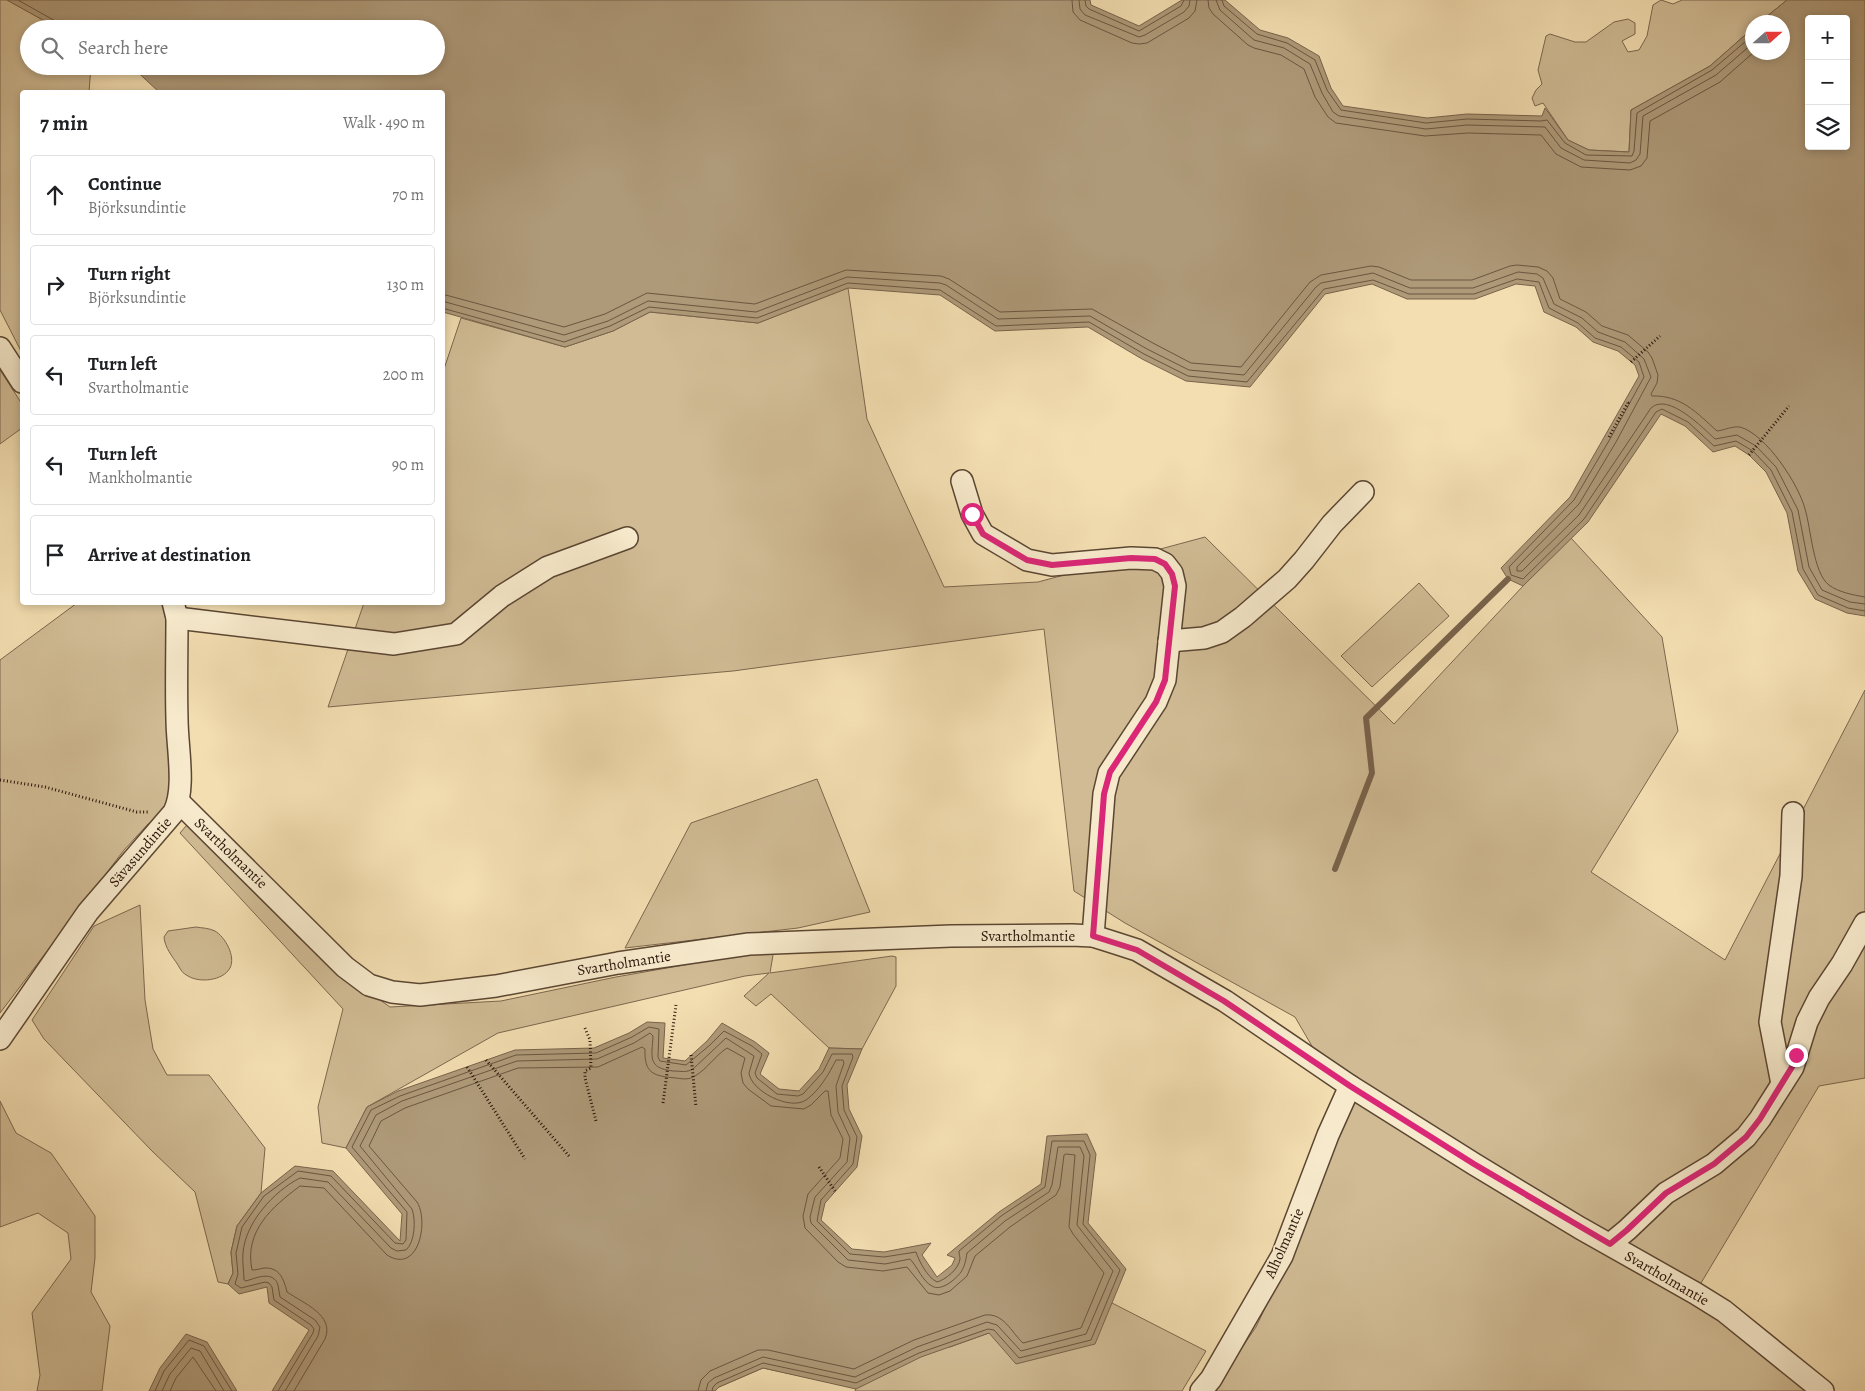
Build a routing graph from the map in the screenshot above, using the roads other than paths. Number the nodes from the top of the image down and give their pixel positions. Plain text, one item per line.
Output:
1 (0, 348) edge
2 (20, 379) edge
3 (962, 481) dead end
4 (1363, 492) dead end
5 (627, 538) dead end
6 (175, 610) edge
7 (1169, 642) junction
8 (176, 807) junction
9 (1792, 813) dead end
10 (1862, 928) edge
11 (1093, 936) junction
12 (0, 1039) edge
13 (1782, 1084) junction
14 (1350, 1086) junction
15 (1610, 1244) junction
16 (1201, 1391) edge
17 (1823, 1391) edge

1 - 2 street
3 - 7 street
4 - 7 street
5 - 6 street
6 - 8 street, Sävasundintie
7 - 11 street
8 - 11 street, Svartholmantie
8 - 12 street, Sävasundintie
9 - 13 street
10 - 13 street
11 - 14 street, Svartholmantie
13 - 15 street
14 - 15 street, Svartholmantie
14 - 16 street, Alholmantie
15 - 17 street, Svartholmantie

